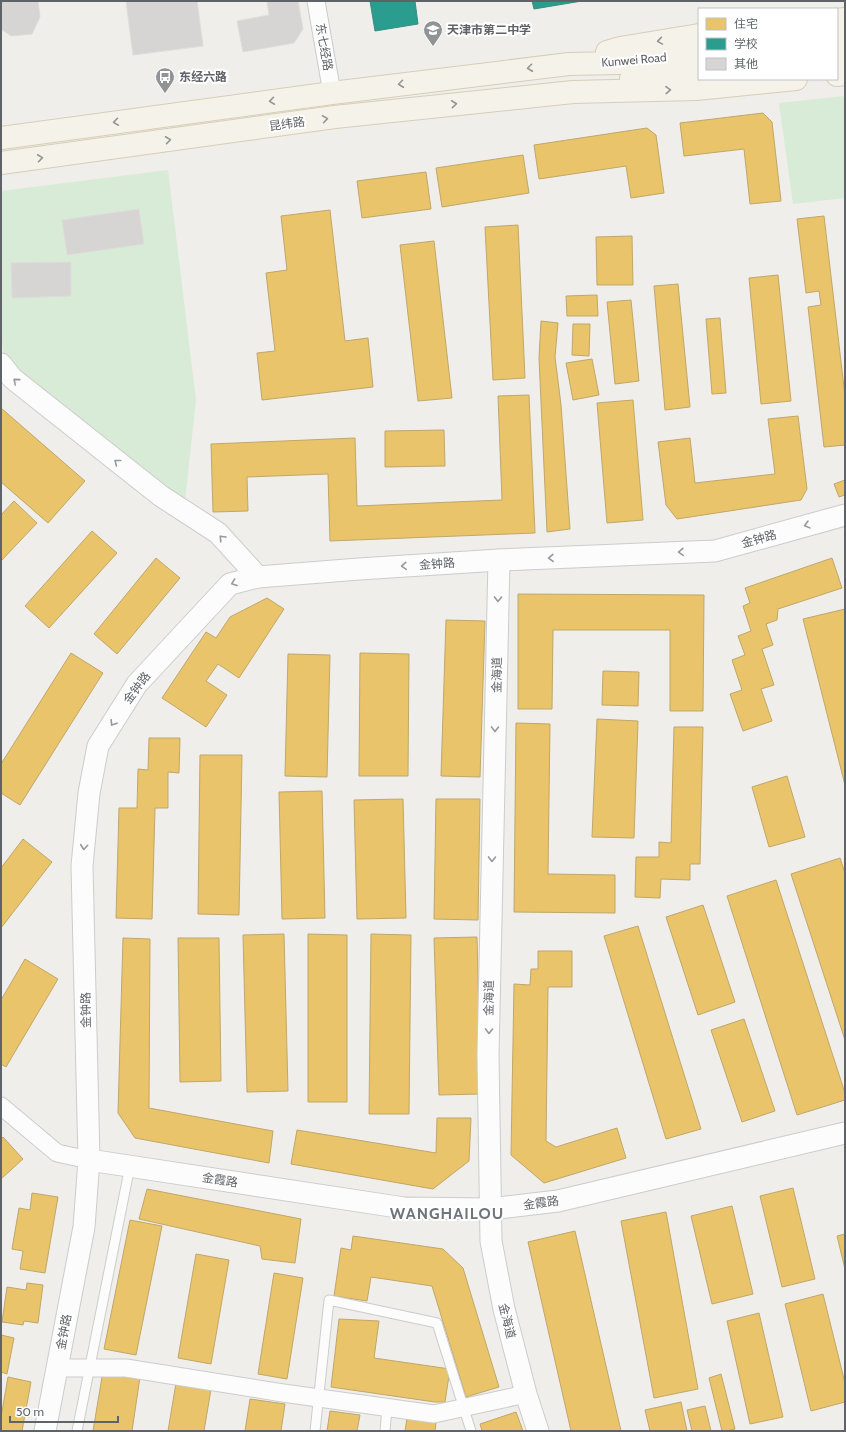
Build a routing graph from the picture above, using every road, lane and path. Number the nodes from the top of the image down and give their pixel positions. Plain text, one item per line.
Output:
1 (316, 1) edge
2 (698, 35) edge
3 (691, 63) edge
4 (569, 64) junction
5 (786, 80) edge
6 (573, 92) junction
7 (332, 93) junction
8 (1, 138) edge
9 (1, 163) edge
10 (1, 364) edge
11 (845, 515) edge
12 (499, 560) junction
13 (258, 577) junction
14 (1, 1106) edge
15 (845, 1133) edge
16 (89, 1160) junction
17 (130, 1166) junction
18 (490, 1209) junction
19 (57, 1368) junction
20 (90, 1368) junction
21 (526, 1394) junction
22 (318, 1398) junction
23 (387, 1408) junction
24 (464, 1408) junction
25 (45, 1431) edge
26 (77, 1431) edge
27 (315, 1431) edge
28 (385, 1431) edge
29 (471, 1431) edge
30 (538, 1431) edge

1 - 7 street, 东七经路
2 -> 4 main road
3 - 4 main road, Kunwei Road
3 - 6 main road, Kunwei Road
4 -> 7 main road, 昆纬路
6 -> 5 main road
9 -> 6 main road, 昆纬路
7 -> 8 main road, 昆纬路
13 -> 10 street
11 -> 12 street, 金钟路
12 -> 13 street, 金钟路
12 -> 18 street, 金海道
13 -> 16 street, 金钟路
14 - 16 street
15 - 18 street, 金霞路
16 - 17 street, 金霞路
16 - 19 street, 金钟路
17 - 18 street, 金霞路
17 - 20 lane
18 - 21 street, 金海道
19 - 20 street
19 - 25 street, 金钟路
20 - 22 street
20 - 26 lane
21 - 24 street
21 - 30 street, 金海道
22 - 23 street
22 - 24 lane
22 - 27 lane
23 - 24 street
23 - 28 lane
24 - 29 lane

